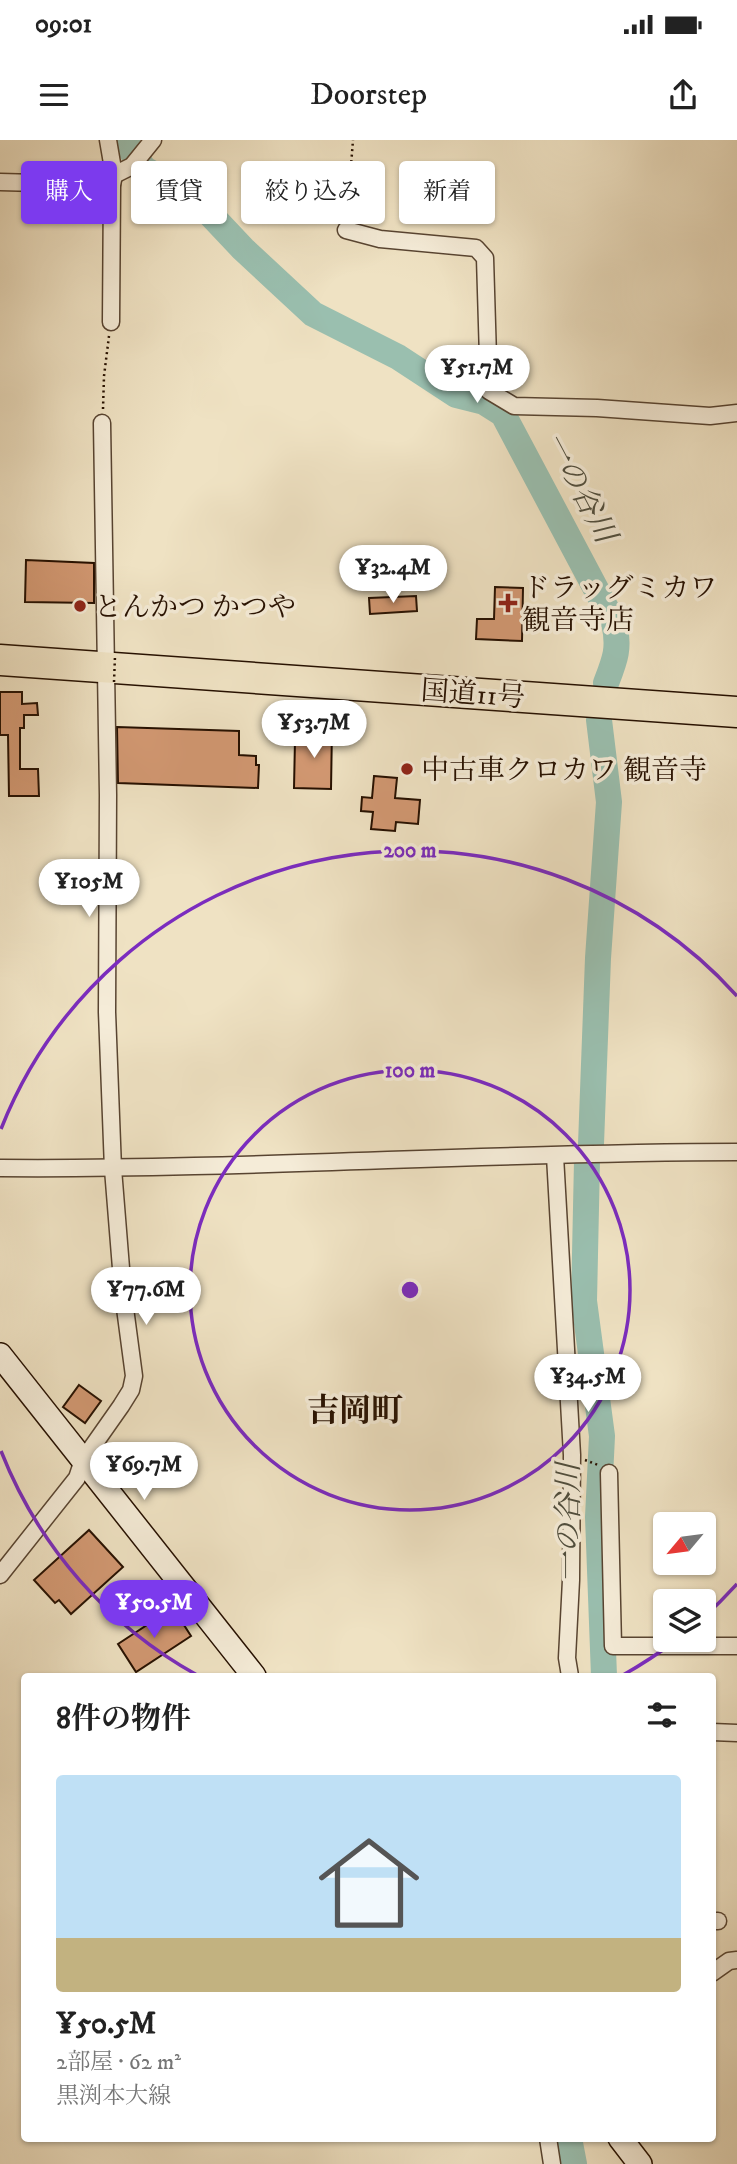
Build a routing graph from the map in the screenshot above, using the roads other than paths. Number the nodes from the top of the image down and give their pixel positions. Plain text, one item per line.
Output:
1 (108, 140) edge
2 (153, 140) edge
3 (111, 161) edge
4 (117, 177) edge
5 (0, 182) edge
6 (21, 182) edge
7 (112, 224) edge
8 (346, 230) road end
9 (111, 322) road end
10 (737, 413) edge
11 (103, 423) road end
12 (0, 660) edge
13 (112, 668) junction
14 (737, 712) edge
15 (737, 1152) edge
16 (555, 1156) junction
17 (0, 1168) edge
18 (113, 1168) junction
19 (0, 1355) edge
20 (83, 1460) junction
21 (609, 1473) dead end
22 (0, 1575) edge
23 (737, 1646) edge
24 (252, 1673) edge
25 (569, 1673) edge
26 (716, 1732) edge
27 (737, 1733) edge
28 (737, 1960) edge
29 (716, 1970) edge
30 (549, 2142) edge
31 (623, 2142) edge
32 (552, 2164) edge
33 (640, 2164) edge

1 - 3 street
2 - 4 street
5 - 6 street
7 - 9 street
8 - 10 street
11 - 13 street
12 - 13 highway, 国道11号
13 - 14 highway, 国道11号
13 - 18 street
15 - 16 street
16 - 18 street
16 - 25 street
17 - 18 street
18 - 20 street
19 - 20 main road
20 - 22 street
20 - 24 main road
21 - 23 street
26 - 27 street
28 - 29 street
30 - 32 street
31 - 33 main road

